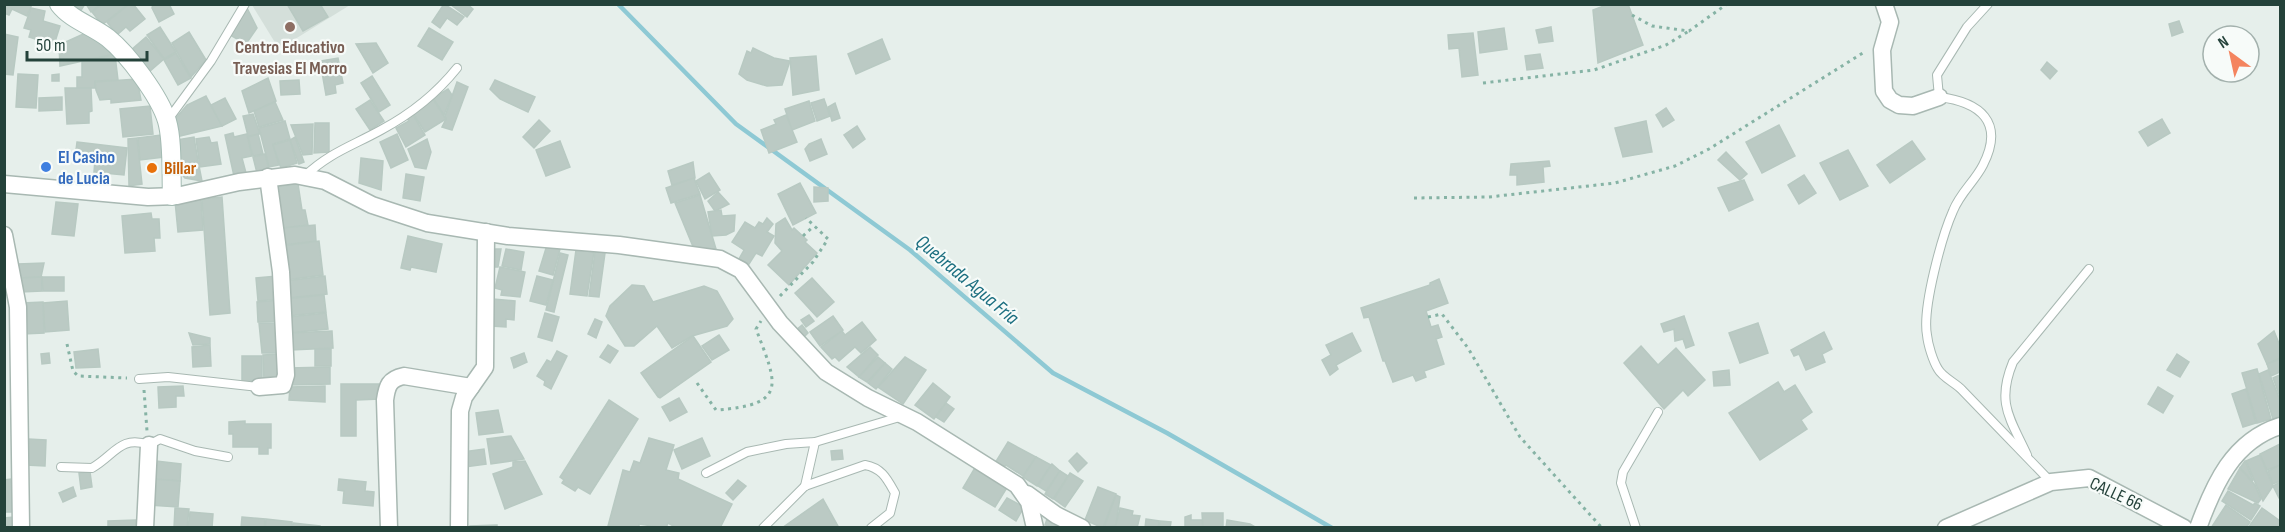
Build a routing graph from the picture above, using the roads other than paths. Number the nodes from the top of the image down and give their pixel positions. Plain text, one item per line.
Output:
1 (59, 4) edge
2 (245, 4) edge
3 (1884, 4) edge
4 (1988, 4) edge
5 (457, 68) dead end
6 (1938, 96) junction
7 (167, 121) junction
8 (305, 176) junction
9 (268, 177) junction
10 (4, 184) edge
11 (172, 196) junction
12 (486, 232) junction
13 (4, 235) edge
14 (2089, 269) dead end
15 (139, 379) road end
16 (259, 387) joint
17 (471, 387) junction
18 (1658, 412) dead end
19 (904, 416) junction
20 (2280, 426) edge
21 (815, 442) junction
22 (149, 445) junction
23 (228, 457) dead end
24 (2030, 461) junction
25 (61, 467) dead end
26 (706, 473) dead end
27 (2051, 482) junction
28 (1017, 485) junction
29 (805, 486) junction
30 (1957, 526) edge
31 (21, 528) edge
32 (145, 528) edge
33 (389, 528) edge
34 (459, 528) edge
35 (763, 528) edge
36 (871, 528) edge
37 (1035, 528) edge
38 (1082, 528) edge
39 (1636, 528) edge
40 (2184, 528) edge
41 (2198, 528) edge

1 - 7 street
2 - 7 lane
3 - 6 street
4 - 6 lane
5 - 8 lane
6 - 24 lane
7 - 11 street
8 - 9 street
8 - 12 street
9 - 11 street
9 - 16 street
10 - 11 street
12 - 17 street
12 - 19 street
13 - 31 street
14 - 24 lane
15 - 16 lane
17 - 33 street
17 - 34 street
18 - 39 lane
19 - 21 lane
19 - 28 street
20 - 41 street
21 - 26 lane
21 - 29 lane
22 - 23 lane
22 - 25 lane
22 - 32 street
24 - 27 lane
27 - 30 street, CALLE 66
27 - 40 street, CALLE 66
28 - 37 street
28 - 38 street
29 - 35 lane
29 - 36 lane

